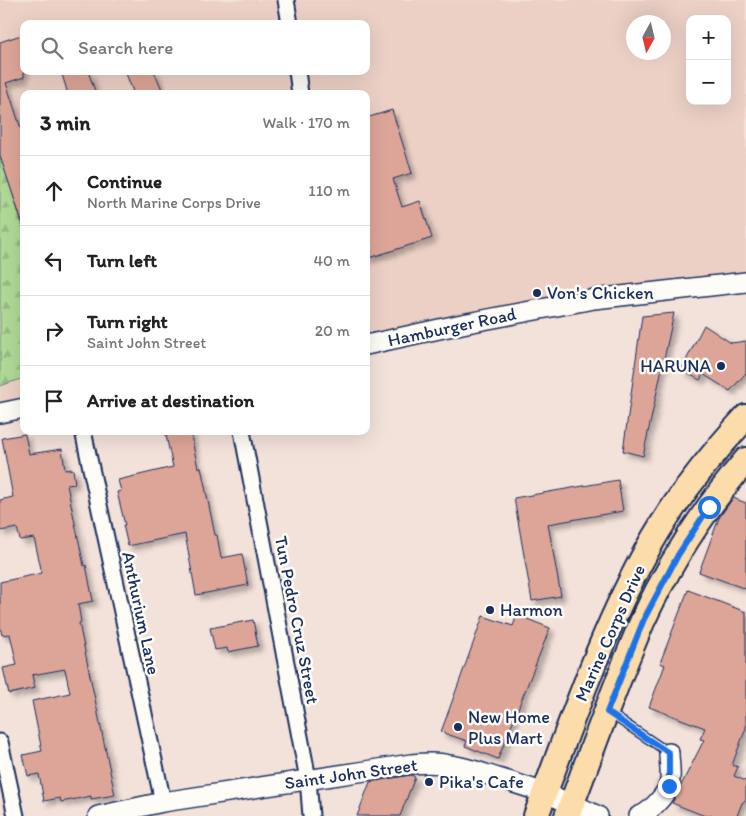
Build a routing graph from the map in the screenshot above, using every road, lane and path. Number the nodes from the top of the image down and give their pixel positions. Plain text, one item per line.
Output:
1 (286, 0) edge
2 (289, 20) edge
3 (298, 75) edge
4 (299, 90) edge
5 (746, 282) edge
6 (370, 344) edge
7 (20, 409) edge
8 (0, 413) edge
9 (746, 417) edge
10 (84, 435) edge
11 (243, 435) edge
12 (746, 460) edge
13 (607, 712) junction
14 (0, 742) edge
15 (669, 753) joint
16 (308, 780) junction
17 (545, 793) junction
18 (163, 802) junction
19 (570, 810) edge
20 (16, 816) edge
21 (98, 816) edge
22 (311, 816) edge
23 (536, 816) edge
24 (598, 816) edge
25 (639, 816) edge

1 - 2 street
3 - 4 street
5 - 6 street, Hamburger Road
7 - 8 street
9 - 17 main road, Marine Corps Drive
10 - 18 street, Anthurium Lane
11 - 16 street, Tun Pedro Cruz Street
12 - 13 main road
13 - 15 lane
13 - 19 main road
14 - 20 street
15 - 25 street
16 - 17 street, Saint John Street
16 - 18 street, Saint John Street
16 - 22 street, Tun Pedro Cruz Street
17 - 19 street, Saint John Street
17 - 23 main road, Marine Corps Drive
18 - 21 street, Saint John Street
19 - 24 street, Saint John Street

